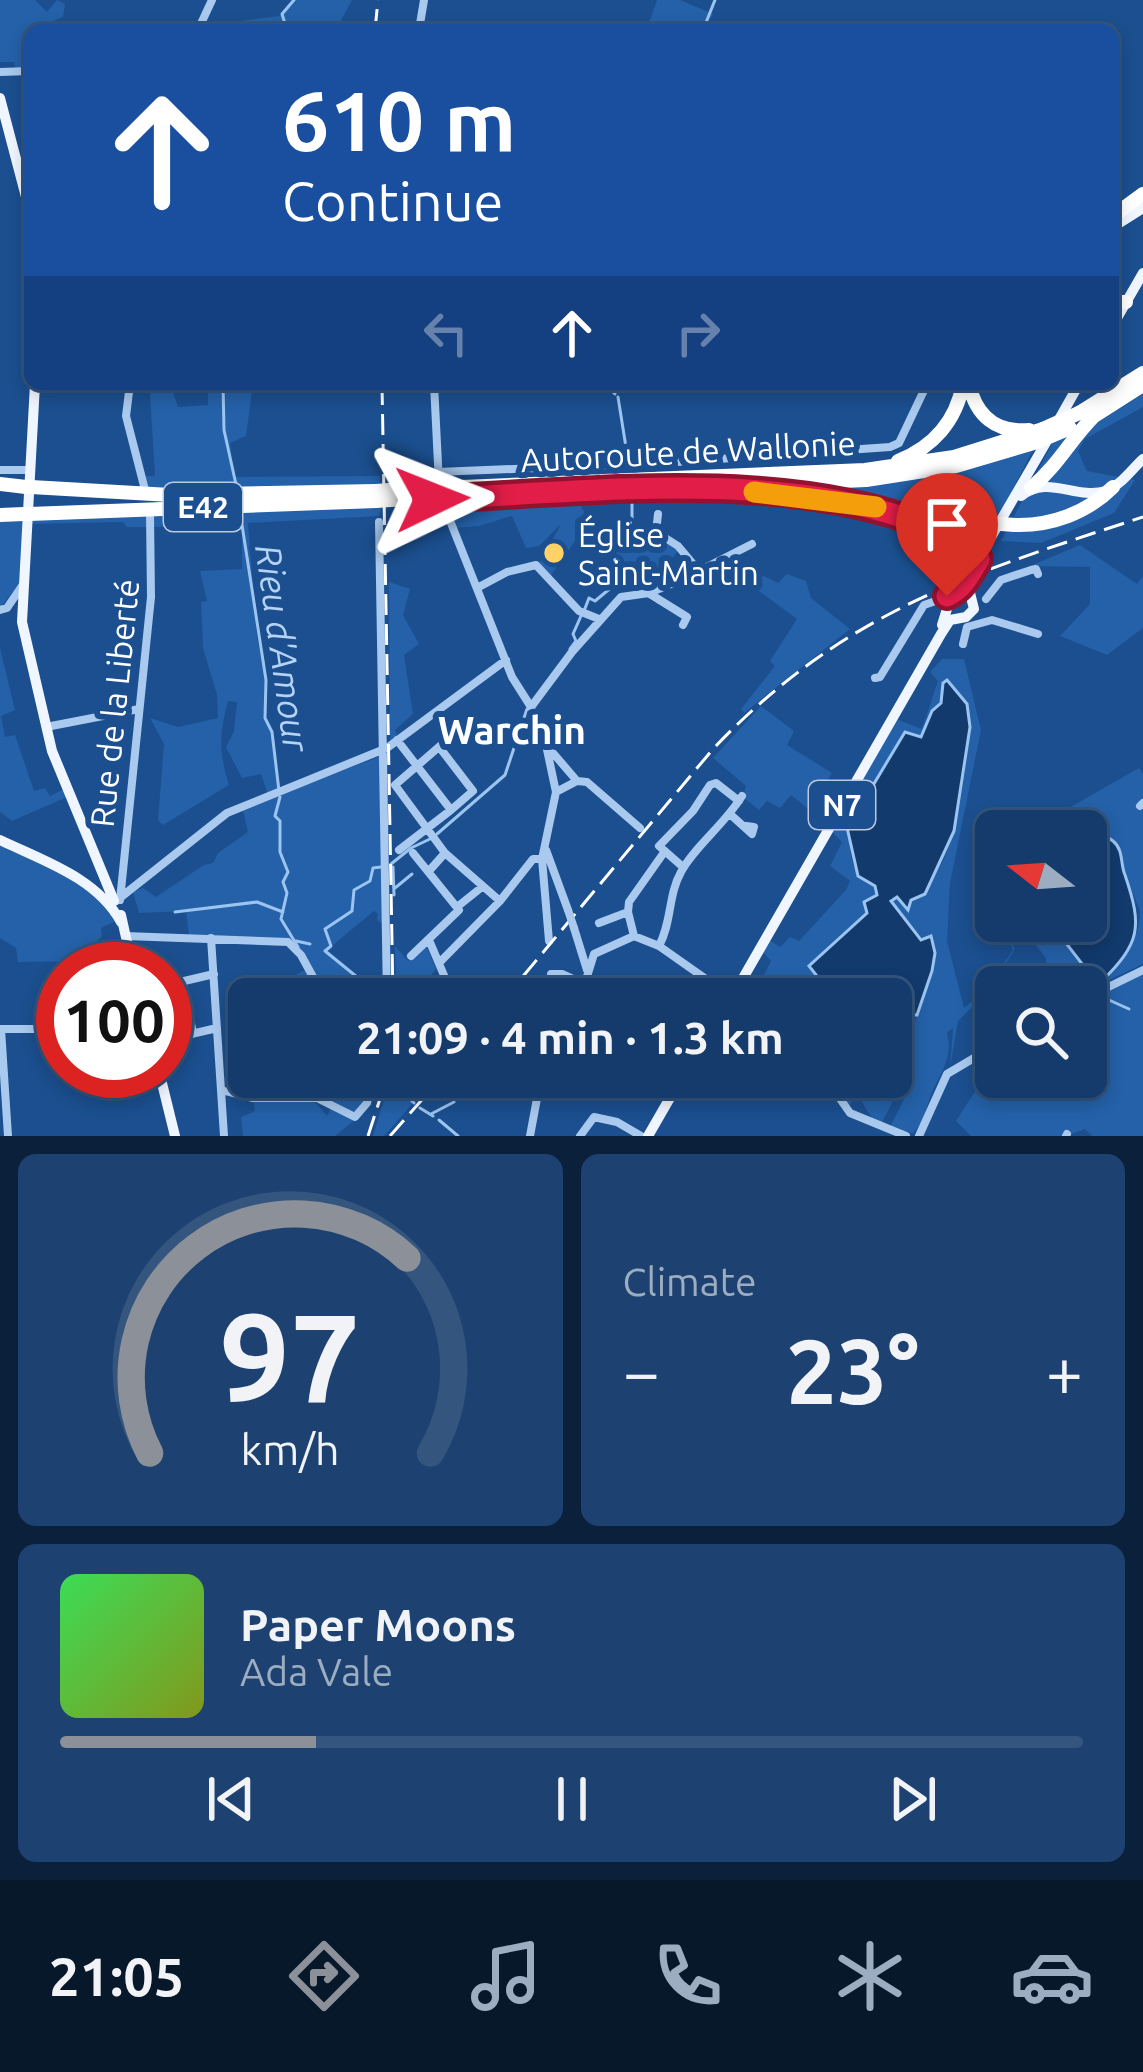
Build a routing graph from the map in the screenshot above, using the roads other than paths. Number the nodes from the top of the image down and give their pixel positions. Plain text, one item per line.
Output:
1 (0, 98) edge
2 (24, 181) edge
3 (1143, 273) edge
4 (1143, 284) edge
5 (1119, 310) edge
6 (1143, 373) edge
7 (1143, 385) edge
8 (34, 390) edge
9 (129, 390) edge
10 (434, 390) edge
11 (924, 390) edge
12 (963, 390) edge
13 (969, 390) edge
14 (1079, 390) edge
15 (1079, 390) edge
16 (1087, 414) junction
17 (1051, 429) junction
18 (1143, 459) edge
19 (0, 470) edge
20 (865, 470) junction
21 (438, 472) junction
22 (29, 481) junction
23 (0, 484) edge
24 (440, 484) dead end
25 (1113, 487) junction
26 (712, 488) junction
27 (1026, 492) junction
28 (383, 496) junction
29 (147, 497) dead end
30 (443, 502) dead end
31 (868, 505) junction
32 (150, 514) dead end
33 (658, 514) dead end
34 (0, 515) edge
35 (379, 522) dead end
36 (752, 544) dead end
37 (699, 572) junction
38 (1038, 574) dead end
39 (22, 586) junction
40 (477, 588) junction
41 (649, 593) junction
42 (967, 595) junction
43 (0, 610) edge
44 (599, 620) junction
45 (683, 626) dead end
46 (1038, 634) dead end
47 (963, 644) dead end
48 (503, 664) junction
49 (875, 678) dead end
50 (531, 707) junction
51 (139, 709) junction
52 (45, 728) junction
53 (455, 733) dead end
54 (397, 740) junction
55 (546, 745) junction
56 (440, 748) junction
57 (383, 750) junction
58 (417, 766) junction
59 (588, 769) dead end
60 (579, 780) junction
61 (556, 792) junction
62 (451, 810) junction
63 (731, 814) junction
64 (746, 826) dead end
65 (428, 828) junction
66 (640, 828) dead end
67 (0, 840) edge
68 (399, 850) dead end
69 (665, 851) junction
70 (445, 853) junction
71 (413, 854) dead end
72 (544, 854) junction
73 (683, 867) junction
74 (429, 871) junction
75 (482, 887) junction
76 (103, 889) junction
77 (500, 901) junction
78 (117, 903) junction
79 (458, 908) junction
80 (628, 912) junction
81 (599, 923) dead end
82 (125, 936) junction
83 (634, 936) junction
84 (211, 938) junction
85 (429, 940) junction
86 (549, 941) dead end
87 (127, 942) edge
88 (659, 946) junction
89 (591, 951) junction
90 (411, 956) dead end
91 (440, 962) junction
92 (1143, 970) edge
93 (214, 974) junction
94 (312, 978) edge
95 (387, 978) edge
96 (446, 978) edge
97 (587, 978) edge
98 (703, 978) edge
99 (741, 978) edge
100 (1107, 988) edge
101 (217, 1028) junction
102 (1, 1029) edge
103 (36, 1029) edge
104 (193, 1034) joint
105 (975, 1058) edge
106 (2, 1078) edge
107 (221, 1090) junction
108 (228, 1092) edge
109 (166, 1098) edge
110 (317, 1098) edge
111 (368, 1098) edge
112 (537, 1098) edge
113 (671, 1098) edge
114 (840, 1098) edge
115 (8, 1136) edge
116 (175, 1136) edge
117 (224, 1136) edge
118 (530, 1136) edge
119 (580, 1136) edge
120 (647, 1136) edge
121 (915, 1136) edge

1 - 2 main road
3 - 5 main road
4 - 5 main road
6 - 16 highway, Autoroute de Wallonie / E42
7 - 16 highway, Autoroute de Wallonie / E42
8 - 22 main road
9 - 29 street
10 - 21 street
11 - 21 street
12 - 20 highway
13 - 17 highway
14 - 27 main road, N7
15 - 42 main road, N7
16 - 17 highway, Autoroute de Wallonie / E42, bridge
16 - 27 highway
17 - 20 highway, Autoroute de Wallonie / E42
17 - 26 highway, Autoroute de Wallonie / E42
18 - 25 main road
19 - 22 street
20 - 28 highway, Autoroute de Wallonie / E42
21 - 24 street
22 - 23 highway, Autoroute de Wallonie / E42
22 - 28 highway, Autoroute de Wallonie / E42
22 - 39 main road
25 - 27 main road
25 - 31 highway, bridge
26 - 28 highway, Autoroute de Wallonie / E42
26 - 31 highway
27 - 42 main road, N7
28 - 34 highway, Autoroute de Wallonie / E42
30 - 40 street
31 - 42 highway
32 - 51 street, Rue de la Liberté
33 - 37 street
35 - 57 street
36 - 37 street
37 - 41 street
38 - 42 street
39 - 43 street
39 - 52 main road
40 - 44 street
40 - 48 street
41 - 44 street
41 - 45 street
42 - 46 street
42 - 47 street
42 - 49 street
42 - 99 main road, N7
44 - 50 street
48 - 50 street
48 - 54 street
50 - 55 street
51 - 52 street
51 - 78 street, Rue de la Liberté
52 - 76 main road
53 - 56 street
54 - 57 street
54 - 58 street
55 - 60 street
55 - 61 street
56 - 58 street
56 - 62 street
57 - 78 street
57 - 95 street
58 - 62 street
58 - 65 street
59 - 60 street
60 - 61 street
60 - 66 street
61 - 72 street
62 - 65 street
63 - 64 street
63 - 69 street
63 - 73 street
65 - 68 street
65 - 70 street
67 - 76 main road
69 - 73 street
69 - 80 street
70 - 74 street
70 - 75 street
71 - 74 street
72 - 77 street
72 - 86 street
72 - 89 street, bridge
73 - 88 street
74 - 79 street
75 - 77 street
75 - 79 street
76 - 78 main road
77 - 91 street
78 - 82 main road
79 - 85 street
80 - 81 street
80 - 83 street
82 - 84 street
82 - 87 main road
83 - 88 street
83 - 89 street
84 - 93 street
84 - 94 street
85 - 90 street
85 - 91 street
88 - 98 street
89 - 97 street
91 - 96 street
92 - 100 street
93 - 101 street
93 - 104 street
101 - 104 street
101 - 107 street
102 - 103 street
102 - 106 street
105 - 121 street
106 - 115 street
107 - 108 street
107 - 117 street
109 - 116 main road
110 - 111 street
112 - 118 street
113 - 120 main road
114 - 121 street
119 - 120 street

